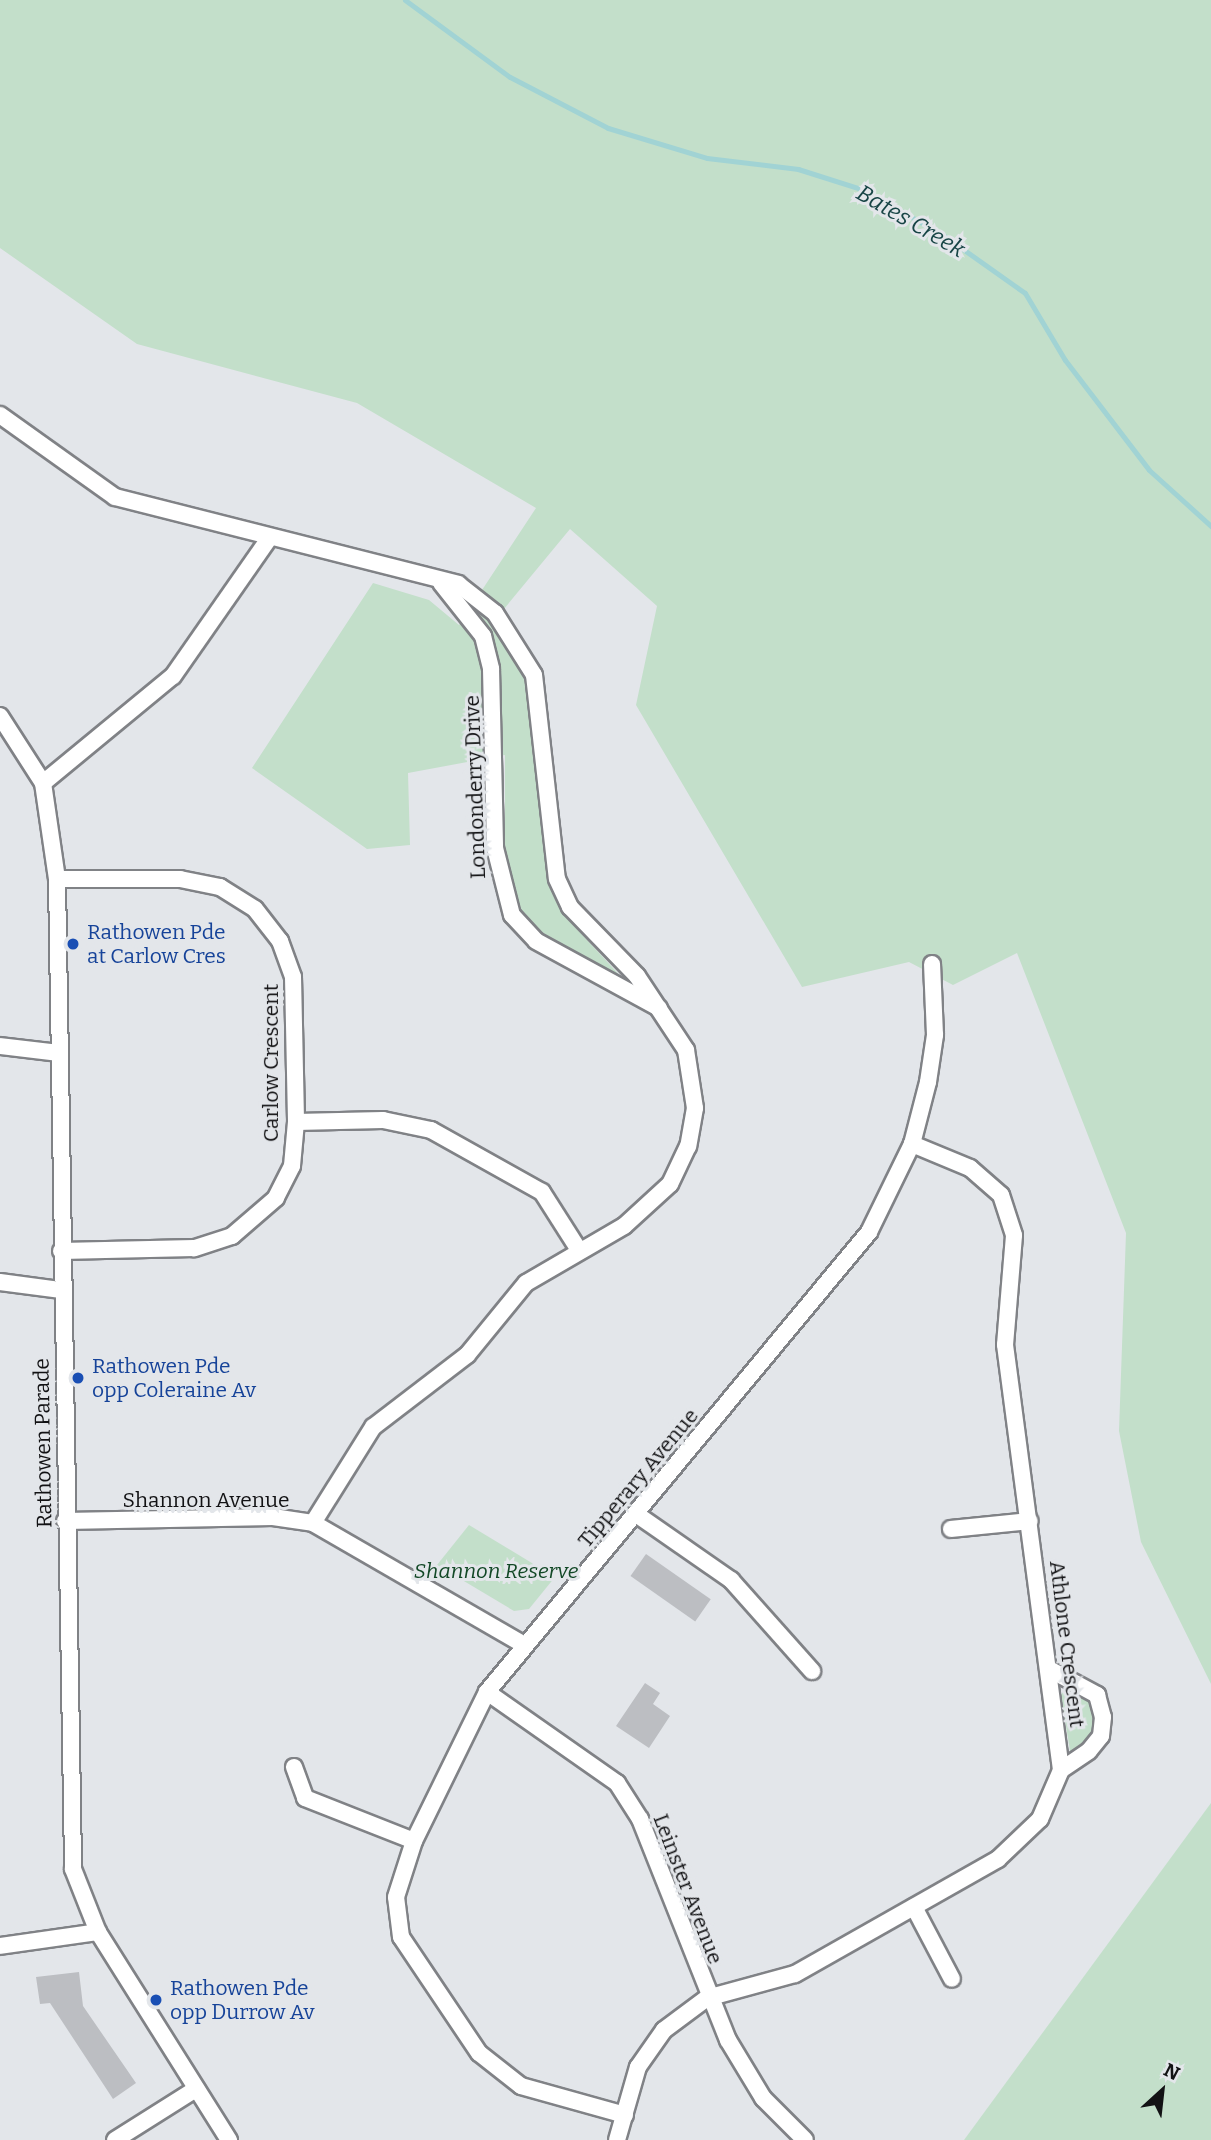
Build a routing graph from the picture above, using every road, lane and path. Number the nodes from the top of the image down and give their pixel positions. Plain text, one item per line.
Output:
1 (0, 415) edge
2 (270, 537) junction
3 (436, 579) junction
4 (0, 716) edge
5 (43, 783) junction
6 (57, 879) junction
7 (932, 964) dead end
8 (662, 1010) junction
9 (0, 1046) edge
10 (60, 1054) junction
11 (296, 1122) junction
12 (912, 1144) junction
13 (579, 1250) junction
14 (61, 1251) junction
15 (0, 1282) edge
16 (61, 1290) junction
17 (636, 1514) junction
18 (65, 1521) junction
19 (1030, 1521) junction
20 (313, 1523) junction
21 (951, 1529) dead end
22 (524, 1644) junction
23 (1049, 1669) junction
24 (812, 1671) dead end
25 (487, 1692) junction
26 (294, 1767) dead end
27 (1061, 1770) junction
28 (414, 1841) junction
29 (914, 1907) junction
30 (98, 1932) junction
31 (0, 1945) edge
32 (952, 1979) dead end
33 (707, 1998) junction
34 (196, 2089) junction
35 (625, 2115) junction
36 (115, 2140) edge
37 (229, 2140) edge
38 (617, 2140) edge
39 (805, 2140) edge

1 - 2 street
2 - 3 street
2 - 5 street
3 - 8 street
3 - 8 street, Londonderry Drive
4 - 5 street, Rathowen Parade
5 - 6 street, Rathowen Parade
6 - 10 street, Rathowen Parade
6 - 11 street, Carlow Crescent
7 - 12 street, Tipperary Avenue
8 - 13 street
9 - 10 street
10 - 14 street, Rathowen Parade
11 - 13 street
11 - 14 street, Carlow Crescent
12 - 17 street, Tipperary Avenue
12 - 19 street, Athlone Crescent
13 - 20 street
14 - 16 street, Rathowen Parade
15 - 16 street
16 - 18 street, Rathowen Parade
17 - 22 street, Tipperary Avenue
17 - 24 street
18 - 20 street, Shannon Avenue
18 - 30 street, Rathowen Parade
19 - 21 street
19 - 23 street, Athlone Crescent
20 - 22 street, Shannon Avenue
22 - 25 street, Tipperary Avenue
23 - 27 street, Athlone Crescent
23 - 27 street
25 - 28 street, Tipperary Avenue
25 - 33 street, Leinster Avenue
26 - 28 street
27 - 29 street, Athlone Crescent
28 - 35 street, Tipperary Avenue
29 - 32 street
29 - 33 street, Athlone Crescent
30 - 31 street
30 - 34 street, Rathowen Parade
33 - 35 street
33 - 39 street, Leinster Avenue
34 - 36 street
34 - 37 street, Rathowen Parade
35 - 38 street

